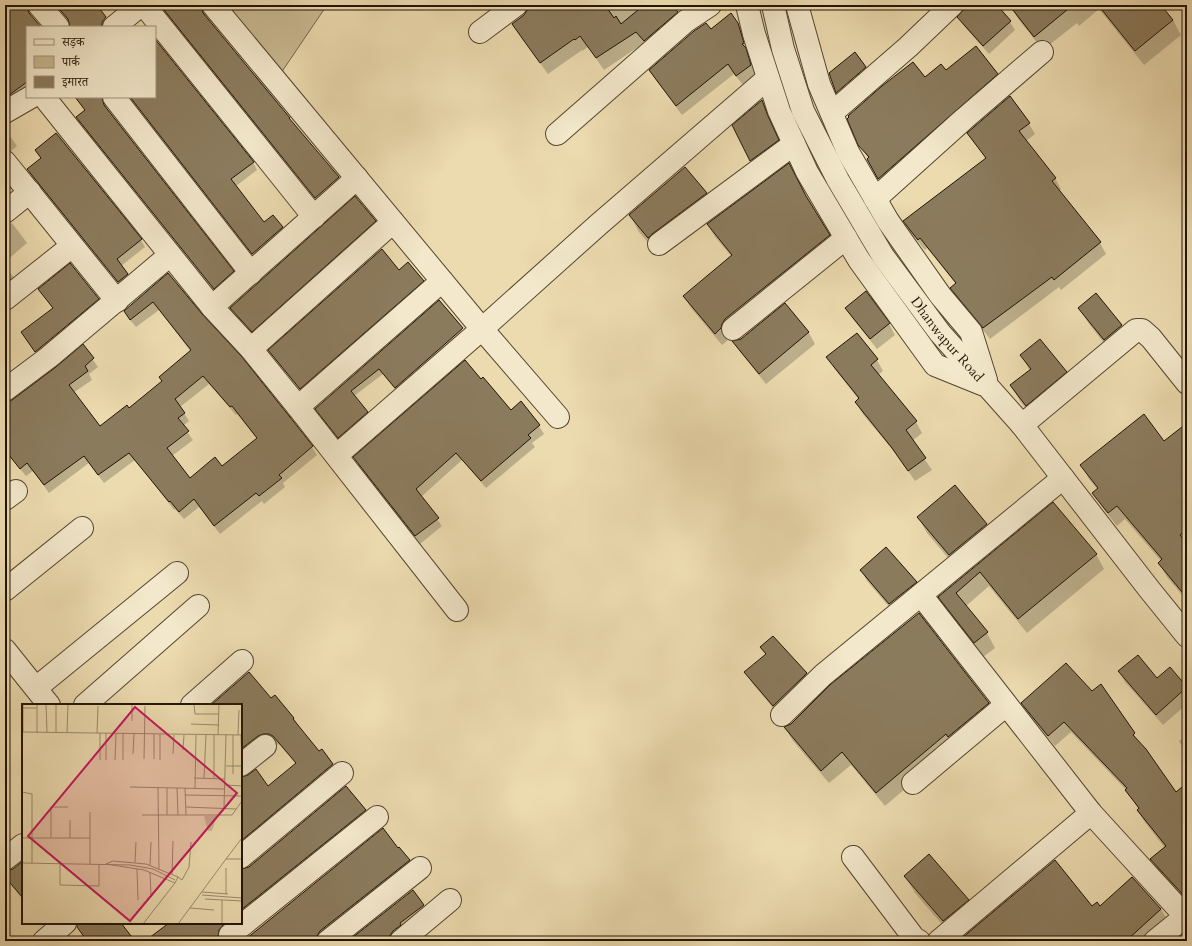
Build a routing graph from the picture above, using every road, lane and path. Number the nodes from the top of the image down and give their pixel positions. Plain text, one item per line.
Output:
1 (39, 5) edge
2 (141, 5) edge
3 (144, 5) edge
4 (213, 5) edge
5 (516, 5) edge
6 (710, 5) edge
7 (747, 5) edge
8 (773, 5) edge
9 (797, 5) edge
10 (952, 5) edge
11 (57, 26) edge
12 (115, 26) edge
13 (480, 32) dead end
14 (1042, 52) dead end
15 (768, 78) junction
16 (45, 98) edge
17 (115, 98) edge
18 (832, 113) junction
19 (557, 134) dead end
20 (794, 144) junction
21 (5, 162) edge
22 (357, 178) junction
23 (30, 192) junction
24 (875, 199) junction
25 (5, 212) edge
26 (314, 218) junction
27 (394, 222) junction
28 (846, 238) junction
29 (659, 244) dead end
30 (72, 246) junction
31 (170, 255) junction
32 (251, 273) junction
33 (442, 281) junction
34 (5, 299) edge
35 (117, 301) junction
36 (212, 307) junction
37 (482, 329) junction
38 (733, 329) dead end
39 (251, 349) junction
40 (1187, 383) edge
41 (987, 385) junction
42 (5, 390) edge
43 (298, 407) junction
44 (558, 417) dead end
45 (1022, 425) junction
46 (337, 455) junction
47 (1063, 478) junction
48 (82, 528) dead end
49 (177, 573) dead end
50 (5, 590) edge
51 (921, 595) junction
52 (198, 606) dead end
53 (457, 610) dead end
54 (1187, 636) edge
55 (5, 650) edge
56 (242, 661) dead end
57 (42, 697) edge
58 (86, 704) edge
59 (193, 704) edge
60 (1006, 705) junction
61 (782, 715) dead end
62 (265, 746) dead end
63 (242, 764) edge
64 (342, 773) dead end
65 (913, 784) dead end
66 (1091, 813) junction
67 (378, 817) dead end
68 (22, 846) edge
69 (242, 856) edge
70 (853, 857) dead end
71 (5, 859) edge
72 (420, 868) dead end
73 (450, 900) dead end
74 (1186, 916) edge
75 (242, 922) edge
76 (64, 924) edge
77 (240, 924) edge
78 (228, 933) edge
79 (44, 941) edge
80 (328, 941) edge
81 (401, 941) edge
82 (919, 941) edge
83 (939, 941) edge
84 (1155, 941) edge

1 - 11 street
2 - 12 street
3 - 26 street
4 - 22 street
5 - 13 street
6 - 19 street
7 - 15 street
8 - 41 street, Dhanwapur Road
9 - 18 street
10 - 18 street
14 - 24 street
15 - 20 street
15 - 37 street
16 - 31 street
17 - 32 street
18 - 24 street
20 - 28 street
20 - 29 street
21 - 23 street
22 - 26 street
22 - 27 street
23 - 25 street
23 - 30 street
24 - 41 street
26 - 32 street
27 - 33 street
27 - 39 street
28 - 38 street
28 - 41 street
30 - 34 street
30 - 35 street
31 - 35 street
31 - 36 street
32 - 36 street
33 - 37 street
33 - 43 street
35 - 42 street
36 - 39 street
37 - 44 street
37 - 46 street
39 - 43 street
40 - 45 street
41 - 45 street, Dhanwapur Road
43 - 46 street
45 - 47 street, Dhanwapur Road
46 - 53 street
47 - 51 street
47 - 54 street, Dhanwapur Road
48 - 50 street
49 - 57 street
51 - 60 street
51 - 61 street
52 - 58 street
55 - 57 street
56 - 59 street
60 - 65 street
60 - 66 street
62 - 63 street
64 - 69 street
66 - 74 street
66 - 83 street
67 - 75 street
68 - 71 street
70 - 82 street
72 - 80 street
73 - 81 street
74 - 84 street
76 - 79 street
77 - 78 street

